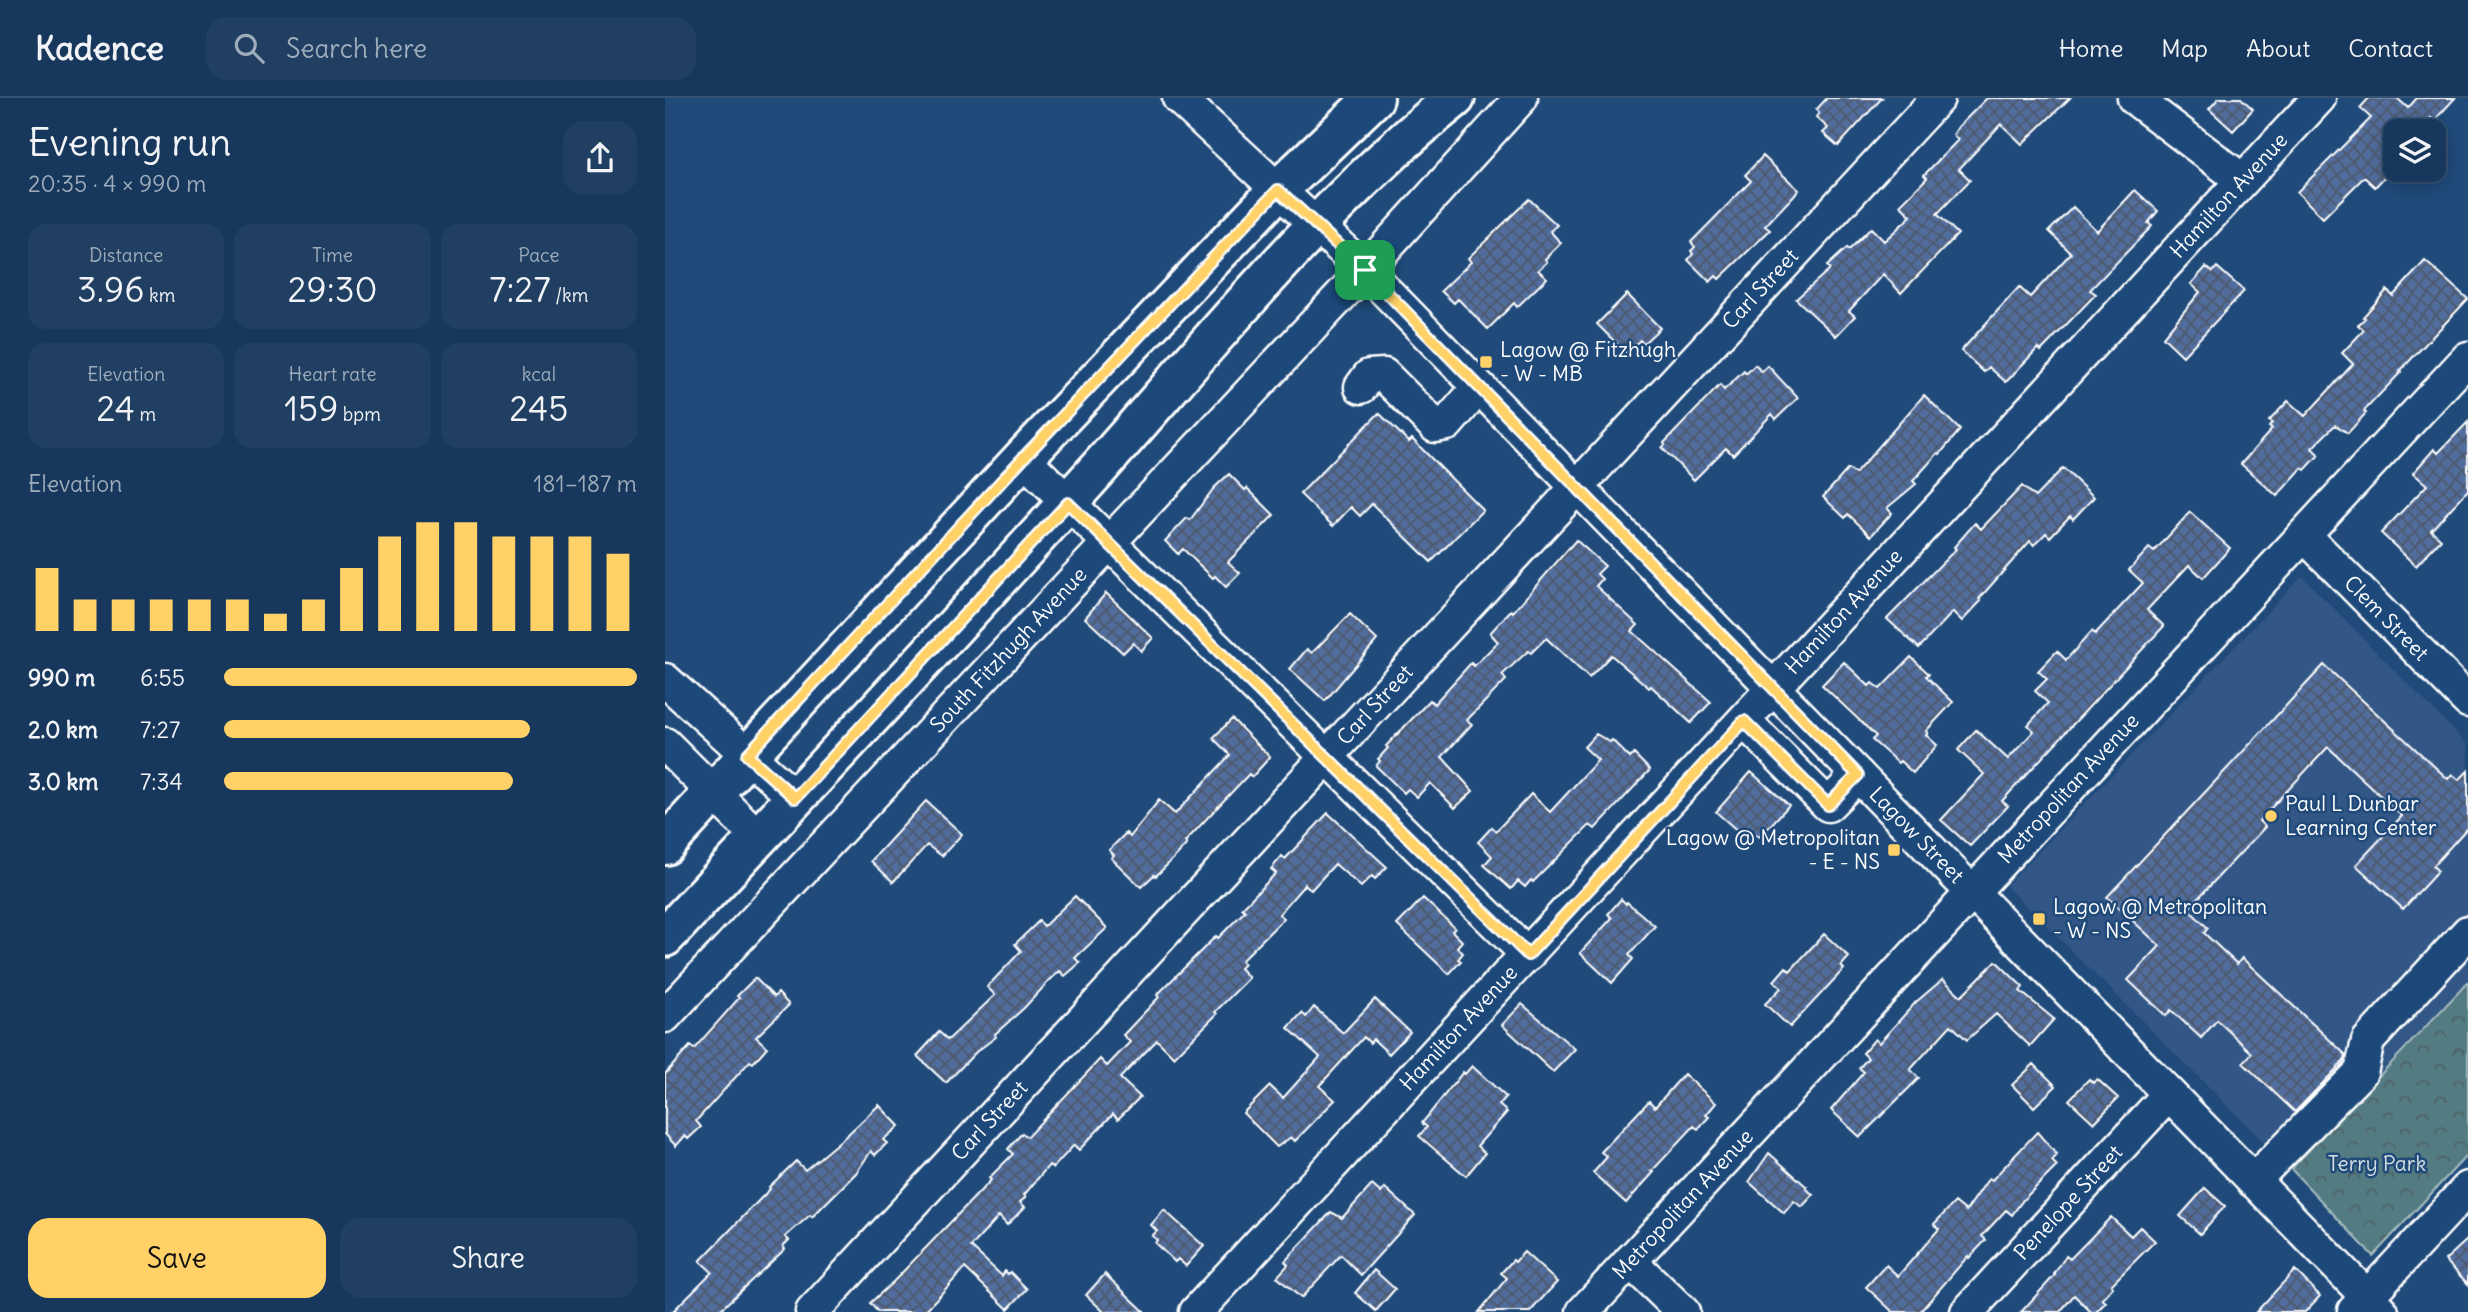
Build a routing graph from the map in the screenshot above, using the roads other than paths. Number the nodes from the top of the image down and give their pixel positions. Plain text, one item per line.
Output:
1 (1179, 98) edge
2 (1374, 98) edge
3 (1455, 98) edge
4 (1521, 98) edge
5 (1938, 98) edge
6 (2134, 98) edge
7 (2319, 98) edge
8 (2242, 180) junction
9 (1278, 190) junction
10 (1316, 225) junction
11 (1365, 270) junction
12 (2468, 358) edge
13 (1360, 387) dead end
14 (1479, 387) junction
15 (1023, 458) junction
16 (1577, 486) junction
17 (1068, 503) junction
18 (2304, 535) junction
19 (1109, 542) junction
20 (665, 680) edge
21 (1774, 689) junction
22 (2468, 701) edge
23 (1744, 721) junction
24 (1810, 726) junction
25 (665, 744) edge
26 (747, 755) junction
27 (1328, 758) junction
28 (1781, 758) junction
29 (1858, 775) junction
30 (713, 793) junction
31 (795, 798) junction
32 (758, 837) junction
33 (665, 845) edge
34 (1972, 892) junction
35 (2468, 932) edge
36 (665, 937) edge
37 (1528, 955) junction
38 (665, 1016) edge
39 (2169, 1094) junction
40 (2253, 1181) junction
41 (2468, 1188) edge
42 (1630, 1261) junction
43 (2368, 1307) edge
44 (812, 1312) edge
45 (1196, 1312) edge
46 (1583, 1312) edge
47 (1683, 1312) edge
48 (1967, 1312) edge

1 - 9 street, Lagow Street
2 - 9 main road
3 - 10 main road
4 - 11 street, South Fitzhugh Avenue
5 - 16 street, Carl Street
6 - 8 street
7 - 8 street, Hamilton Avenue
8 - 21 street, Hamilton Avenue
9 - 10 street, Lagow Street
9 - 15 main road
10 - 11 street, Lagow Street
10 - 17 main road
11 - 14 street, Lagow Street
11 - 19 street, South Fitzhugh Avenue
12 - 18 street, Metropolitan Avenue
13 - 14 street
14 - 16 street, Lagow Street
15 - 17 street
15 - 26 main road
16 - 21 street, Lagow Street
16 - 27 street, Carl Street
17 - 19 street
17 - 31 main road
18 - 22 street, Clem Street
18 - 34 street, Metropolitan Avenue
19 - 27 street
19 - 38 street, South Fitzhugh Avenue
20 - 26 street
21 - 23 street, Hamilton Avenue
21 - 24 street, Lagow Street
23 - 28 street
23 - 37 street, Hamilton Avenue
24 - 28 street
24 - 29 street, Lagow Street
25 - 30 street
26 - 30 main road
26 - 31 street
27 - 37 street
27 - 44 street, Carl Street
28 - 29 street
29 - 34 street, Lagow Street
30 - 32 street
30 - 33 main road
31 - 32 main road
32 - 36 main road
34 - 39 street, Lagow Street
34 - 42 street, Metropolitan Avenue
35 - 40 street
37 - 45 street, Hamilton Avenue
39 - 40 street, Lagow Street
39 - 48 street, Penelope Street
40 - 43 street, Lagow Street
41 - 43 street
42 - 46 street, Metropolitan Avenue
42 - 47 street

